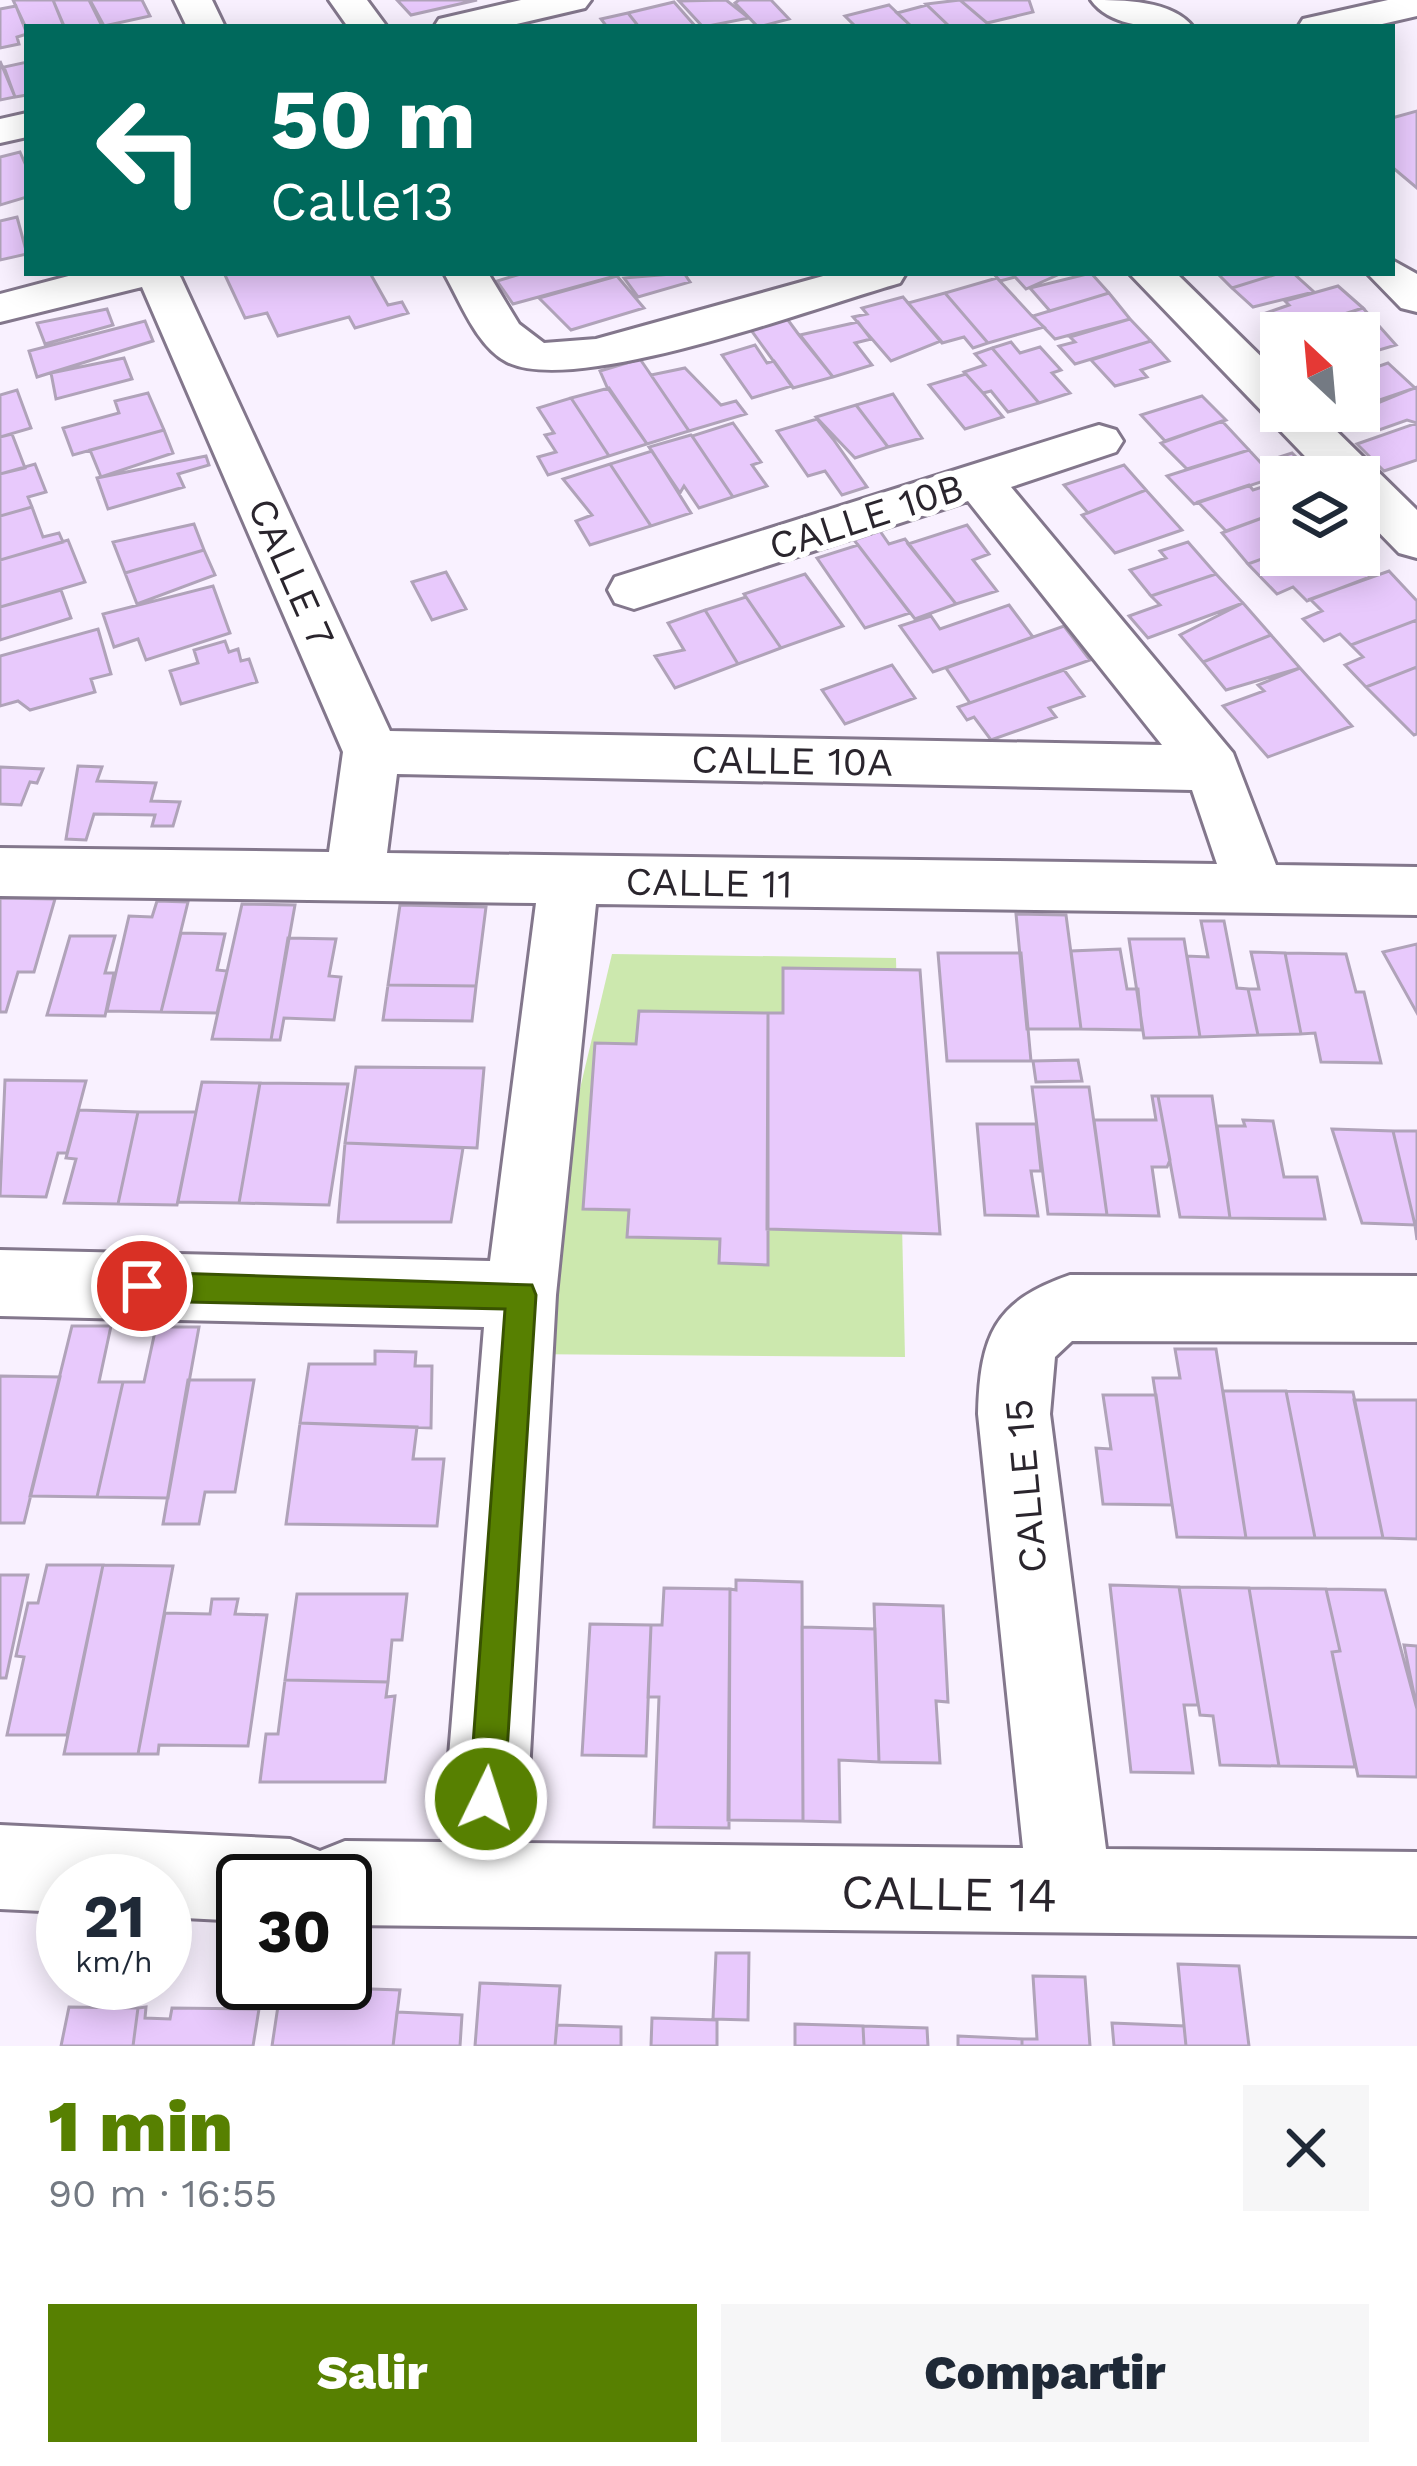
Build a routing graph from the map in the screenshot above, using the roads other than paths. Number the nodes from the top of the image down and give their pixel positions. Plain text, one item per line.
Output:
1 (572, 0) edge
2 (1110, 0) edge
3 (1409, 16) edge
4 (466, 24) edge
5 (1167, 24) edge
6 (1342, 24) edge
7 (140, 276) edge
8 (144, 276) edge
9 (468, 276) edge
10 (873, 276) edge
11 (1153, 276) edge
12 (1391, 276) edge
13 (1417, 298) edge
14 (0, 308) edge
15 (1260, 383) edge
16 (1309, 432) edge
17 (1099, 440) dead end
18 (1334, 456) edge
19 (978, 480) junction
20 (1380, 502) edge
21 (1417, 540) edge
22 (634, 590) dead end
23 (371, 752) junction
24 (1213, 768) junction
25 (0, 872) edge
26 (355, 877) junction
27 (569, 880) junction
28 (1417, 891) edge
29 (1256, 892) junction
30 (0, 1283) edge
31 (521, 1295) junction
32 (1417, 1309) edge
33 (0, 1867) edge
34 (216, 1877) edge
35 (372, 1884) edge
36 (480, 1888) junction
37 (1070, 1894) junction
38 (1417, 1894) edge

1 - 4 street
2 - 5 street
3 - 6 street
7 - 14 street
8 - 23 street, CALLE 7
9 - 10 street
11 - 15 street
12 - 13 street
16 - 18 street
17 - 19 street, CALLE 10B
19 - 22 street, CALLE 10B
19 - 24 street
20 - 21 street
23 - 24 street, CALLE 10A
23 - 26 street
24 - 29 street
25 - 26 street, CALLE 11
26 - 27 street, CALLE 11
27 - 29 street, CALLE 11
27 - 31 street
28 - 29 street, CALLE 11
30 - 31 street
31 - 36 street
32 - 37 street, CALLE 15
33 - 34 street
35 - 36 street, CALLE 14
36 - 37 street, CALLE 14
37 - 38 street, CALLE 14

